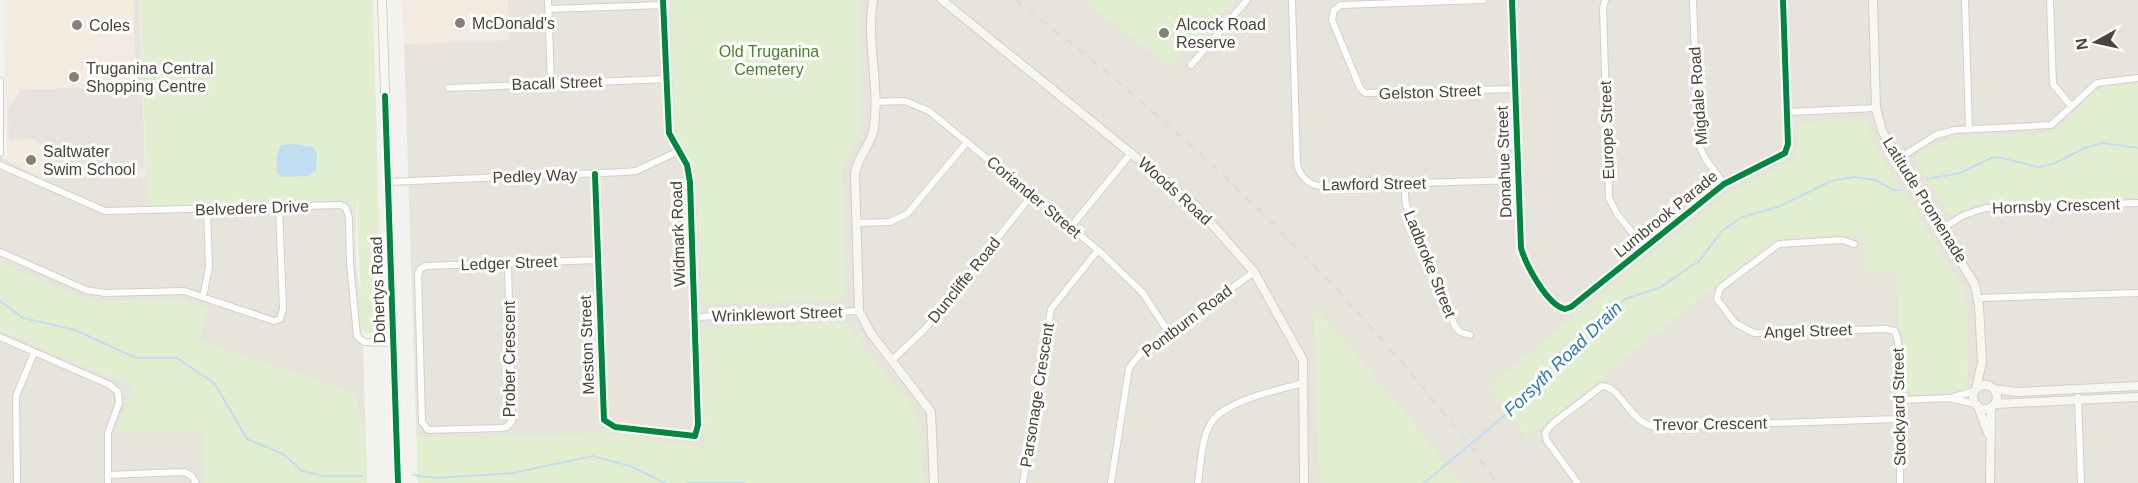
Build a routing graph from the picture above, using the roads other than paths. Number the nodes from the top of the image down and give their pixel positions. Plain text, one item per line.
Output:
1 (382, 0) edge
2 (548, 0) edge
3 (873, 0) edge
4 (942, 0) edge
5 (1246, 0) edge
6 (1292, 0) edge
7 (1483, 0) edge
8 (1512, 0) edge
9 (1605, 0) edge
10 (1693, 0) edge
11 (1783, 0) edge
12 (1873, 0) edge
13 (1965, 0) edge
14 (2050, 0) edge
15 (664, 3) edge
16 (548, 9) junction
17 (1191, 65) dead end
18 (2138, 78) edge
19 (666, 80) junction
20 (0, 81) edge
21 (551, 84) junction
22 (448, 88) dead end
23 (1515, 89) junction
24 (875, 102) junction
25 (2071, 106) junction
26 (1876, 108) junction
27 (1787, 112) junction
28 (1970, 129) junction
29 (967, 142) junction
30 (679, 152) junction
31 (1132, 152) junction
32 (0, 153) edge
33 (1899, 159) junction
34 (0, 165) edge
35 (595, 174) junction
36 (1518, 180) junction
37 (388, 182) junction
38 (1404, 184) junction
39 (1724, 184) junction
40 (1032, 196) junction
41 (2138, 203) edge
42 (279, 207) junction
43 (207, 210) junction
44 (856, 223) junction
45 (1070, 228) junction
46 (1943, 228) junction
47 (1854, 244) dead end
48 (1644, 248) junction
49 (1098, 250) junction
50 (0, 252) edge
51 (598, 260) junction
52 (508, 264) junction
53 (420, 269) joint
54 (1254, 272) junction
55 (2138, 293) edge
56 (203, 297) junction
57 (1979, 298) junction
58 (1562, 309) joint
59 (859, 311) junction
60 (694, 317) junction
61 (1895, 331) joint
62 (1169, 333) junction
63 (1470, 335) dead end
64 (0, 337) edge
65 (393, 343) junction
66 (34, 353) junction
67 (892, 360) junction
68 (1982, 362) junction
69 (1303, 383) junction
70 (2138, 386) edge
71 (1992, 387) junction
72 (2078, 388) junction
73 (1976, 390) junction
74 (2138, 397) edge
75 (1949, 398) junction
76 (1900, 399) junction
77 (2078, 399) junction
78 (1977, 405) junction
79 (1993, 405) junction
80 (1898, 419) junction
81 (695, 436) joint
82 (1989, 436) junction
83 (108, 475) junction
84 (17, 483) edge
85 (108, 483) edge
86 (196, 483) edge
87 (398, 483) edge
88 (934, 483) edge
89 (1023, 483) edge
90 (1111, 483) edge
91 (1198, 483) edge
92 (1305, 483) edge
93 (1578, 483) edge
94 (1900, 483) edge
95 (1990, 483) edge
96 (2081, 483) edge

1 - 37 street, Dohertys Road
2 - 16 street
3 - 24 street
4 - 31 street, Woods Road
5 - 17 street
6 - 38 street, Lawford Street
7 - 23 street, Gelston Street
8 - 23 street, Donahue Street
9 - 48 street, Europe Street
10 - 39 street, Migdale Road
11 - 27 street, Lumbrook Parade
12 - 26 street, Latitude Promenade
13 - 28 street
14 - 25 street
15 - 16 street
15 - 19 street, Widmark Road
16 - 21 street
18 - 25 street
19 - 21 street, Bacall Street
19 - 30 street, Widmark Road
20 - 32 street
21 - 22 street, Bacall Street
23 - 36 street, Donahue Street
24 - 29 street, Coriander Street
24 - 44 street
25 - 28 street
26 - 27 street
26 - 33 street, Latitude Promenade
27 - 39 street, Lumbrook Parade
28 - 33 street
29 - 40 street, Coriander Street
29 - 44 street
30 - 35 street, Pedley Way
30 - 60 street, Widmark Road
31 - 45 street
31 - 54 street, Woods Road
33 - 46 street, Latitude Promenade
34 - 43 street, Belvedere Drive
35 - 37 street, Pedley Way
35 - 51 street, Meston Street
36 - 38 street, Lawford Street
36 - 58 street, Donahue Street
37 - 65 street, Dohertys Road
38 - 63 street, Ladbroke Street
39 - 48 street, Lumbrook Parade
40 - 45 street, Coriander Street
40 - 67 street, Duncliffe Road
41 - 46 street, Hornsby Crescent
42 - 43 street, Belvedere Drive
42 - 56 street
42 - 65 street, Belvedere Drive
43 - 56 street
44 - 59 street
45 - 49 street, Coriander Street
46 - 57 street, Latitude Promenade
47 - 61 street, Angel Street
48 - 58 street, Lumbrook Parade
49 - 62 street, Coriander Street
49 - 89 street, Parsonage Crescent
50 - 56 street
51 - 52 street, Ledger Street
51 - 81 street, Meston Street
52 - 53 street, Ledger Street
52 - 53 street, Prober Crescent
54 - 62 street, Pontburn Road
54 - 69 street, Woods Road
55 - 57 street
57 - 68 street, Latitude Promenade
59 - 60 street, Wrinklewort Street
59 - 67 street
60 - 81 street, Widmark Road
61 - 76 street, Stockyard Street
62 - 90 street, Pontburn Road
64 - 66 street
65 - 87 street, Dohertys Road
66 - 83 street
66 - 84 street
67 - 88 street
68 - 71 street, Latitude Promenade
68 - 73 street, Latitude Promenade
69 - 91 street
69 - 92 street, Woods Road
70 - 72 street
71 - 72 street
71 - 73 street
71 - 79 street, Latitude Promenade
72 - 77 street
73 - 75 street
73 - 78 street, Latitude Promenade
74 - 77 street
75 - 76 street
75 - 78 street
76 - 80 street, Stockyard Street
77 - 79 street
77 - 96 street
78 - 79 street
78 - 82 street
79 - 82 street
80 - 93 street, Trevor Crescent
80 - 94 street, Stockyard Street
82 - 95 street
83 - 85 street
83 - 86 street

